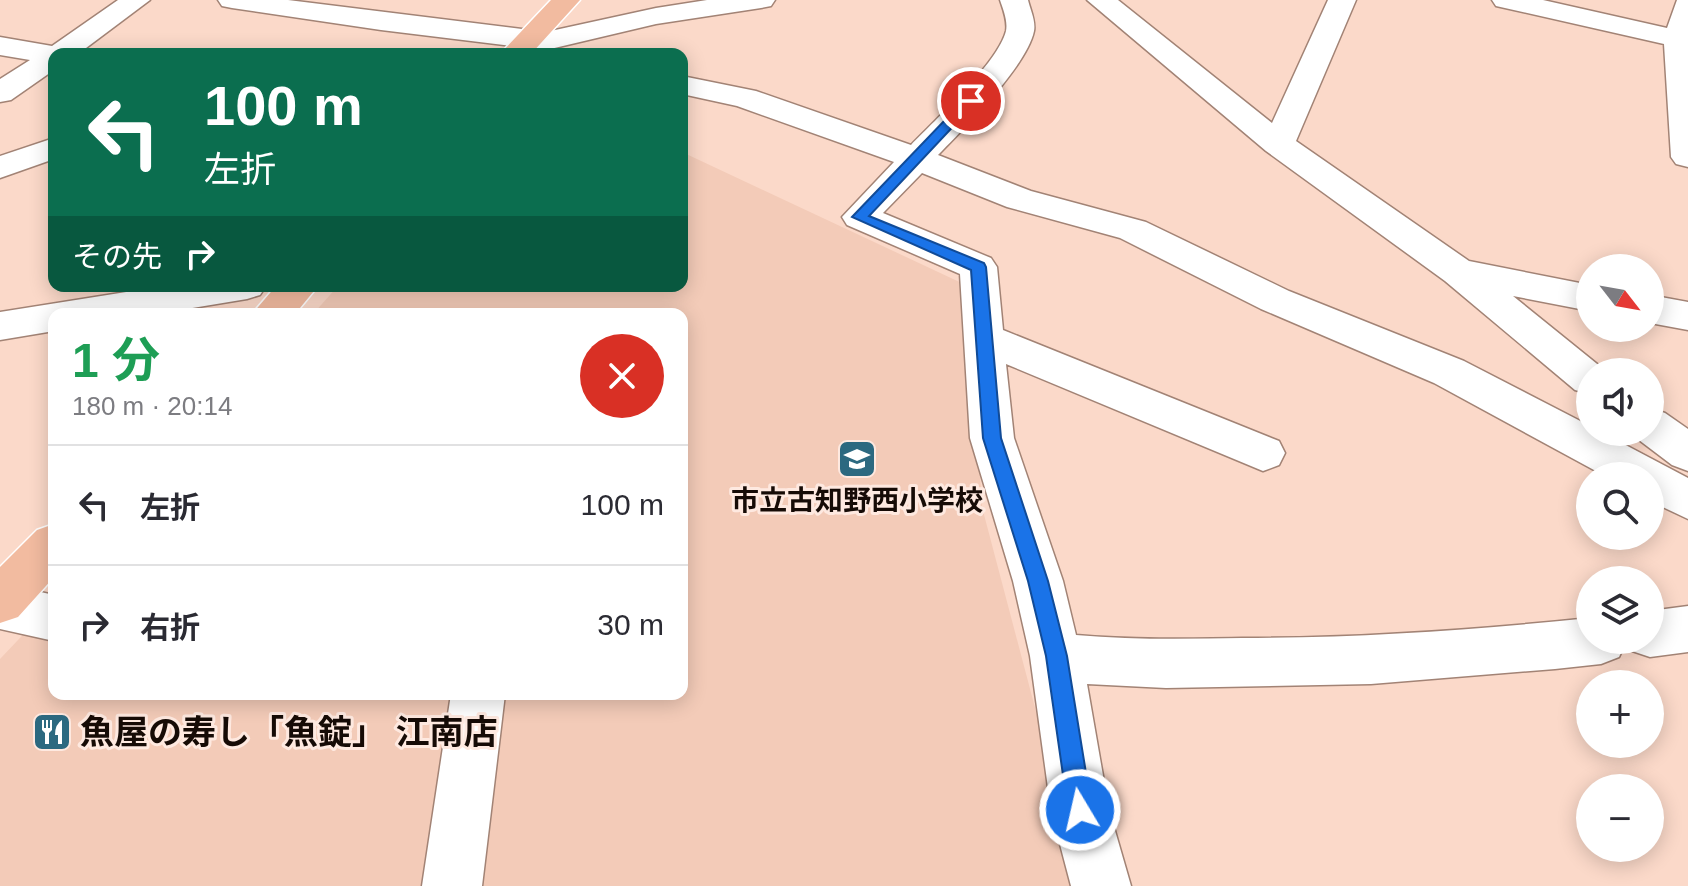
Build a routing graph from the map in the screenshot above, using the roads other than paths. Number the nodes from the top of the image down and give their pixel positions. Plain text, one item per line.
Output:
1 (136, 0) edge
2 (232, 0) edge
3 (566, 0) edge
4 (761, 0) edge
5 (1014, 0) edge
6 (1101, 0) edge
7 (1342, 0) edge
8 (1506, 0) edge
9 (1688, 4) edge
10 (1683, 40) edge
11 (0, 46) edge
12 (522, 47) edge
13 (66, 48) edge
14 (48, 54) edge
15 (48, 60) edge
16 (688, 86) edge
17 (0, 93) edge
18 (1278, 144) junction
19 (48, 150) edge
20 (1688, 157) edge
21 (915, 158) junction
22 (0, 168) edge
23 (1458, 272) junction
24 (210, 292) edge
25 (293, 292) edge
26 (1576, 295) edge
27 (110, 308) edge
28 (278, 308) edge
29 (1664, 312) edge
30 (1688, 316) edge
31 (48, 318) edge
32 (0, 326) edge
33 (985, 339) junction
34 (1576, 368) edge
35 (1664, 435) edge
36 (1263, 453) dead end
37 (1688, 453) edge
38 (1619, 462) edge
39 (1664, 487) edge
40 (1688, 500) edge
41 (48, 551) edge
42 (0, 604) edge
43 (48, 618) edge
44 (1688, 629) edge
45 (1664, 632) edge
46 (1576, 643) edge
47 (1056, 656) junction
48 (477, 700) edge
49 (452, 886) edge
50 (1101, 886) edge

1 - 13 street
2 - 12 street
3 - 12 main road
4 - 12 street
5 - 21 street
6 - 18 street
7 - 18 street
8 - 10 street
9 - 10 street
10 - 20 street
11 - 14 street
15 - 17 street
16 - 21 street
18 - 23 street
19 - 22 street
21 - 33 street
21 - 38 street
23 - 26 street
23 - 34 street
24 - 27 street
25 - 28 main road
29 - 30 street
31 - 32 street
33 - 36 street
33 - 47 street
35 - 37 street
39 - 40 street
41 - 42 main road
42 - 43 street
44 - 45 street
46 - 47 street
47 - 50 street
48 - 49 street

